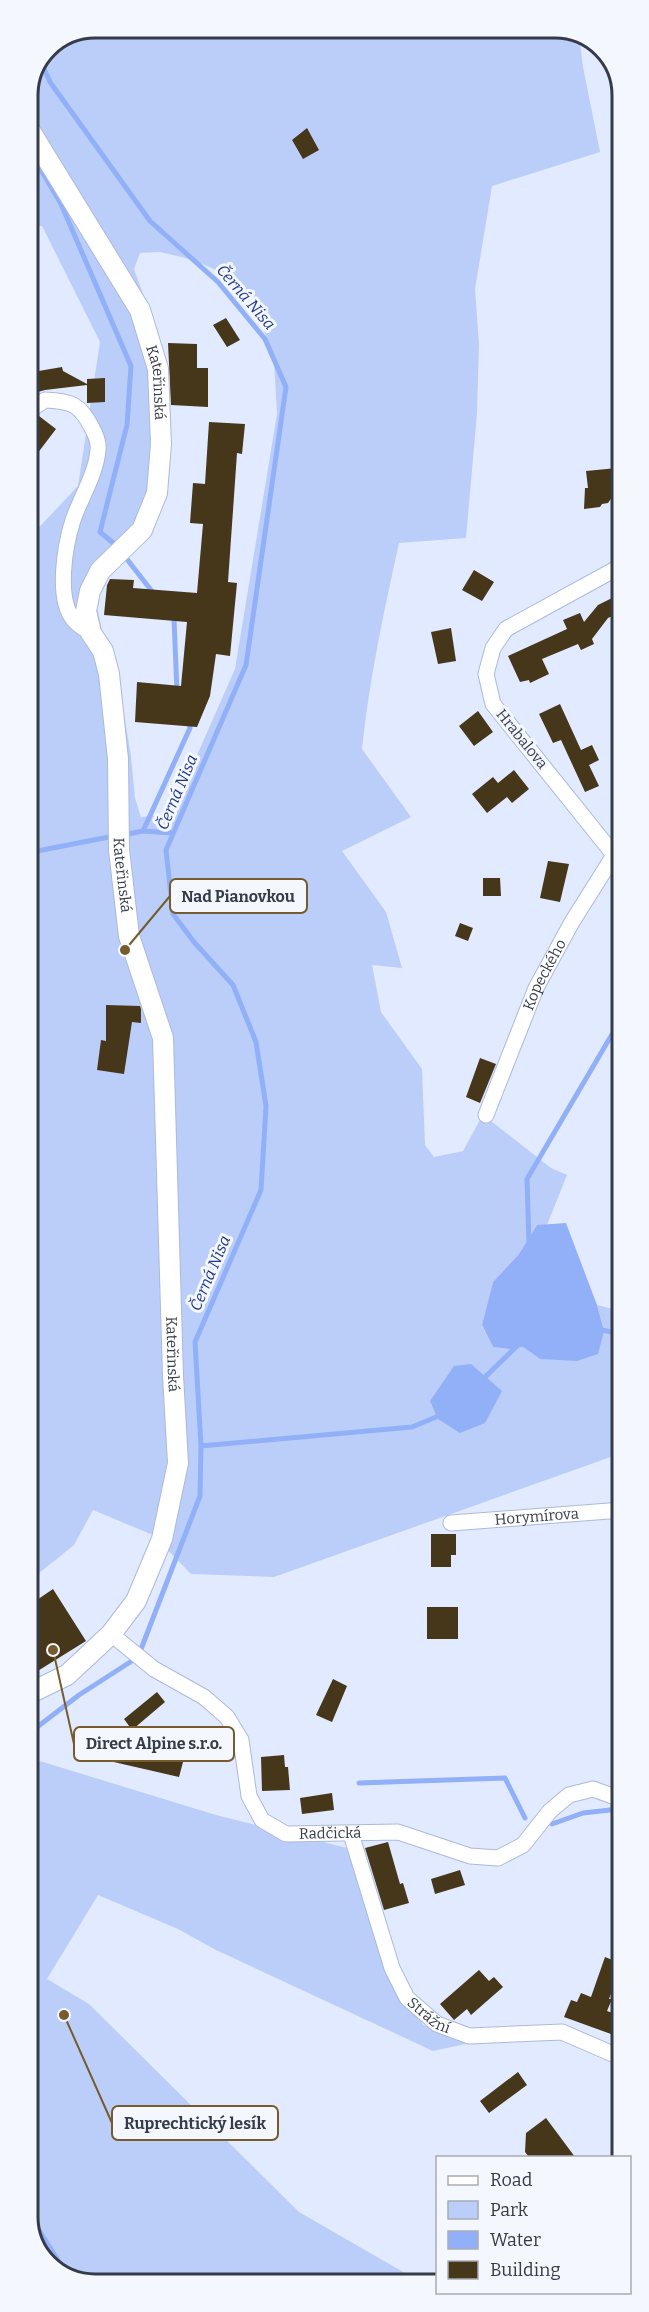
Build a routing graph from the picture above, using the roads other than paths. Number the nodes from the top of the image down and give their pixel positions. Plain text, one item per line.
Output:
1 (38, 144) edge
2 (38, 405) edge
3 (612, 571) edge
4 (91, 633) junction
5 (612, 843) edge
6 (612, 859) edge
7 (486, 1115) dead end
8 (612, 1511) edge
9 (451, 1523) dead end
10 (111, 1634) junction
11 (38, 1687) edge
12 (612, 1796) edge
13 (351, 1834) junction
14 (612, 2054) edge

1 - 4 street, Kateřinská
2 - 4 street
3 - 5 street, Hrabalova
4 - 10 street, Kateřinská
6 - 7 street, Kopeckého
8 - 9 street, Horymírova
10 - 11 street, Kateřinská
10 - 13 street, Radčická
12 - 13 street, Radčická
13 - 14 street, Strážní

